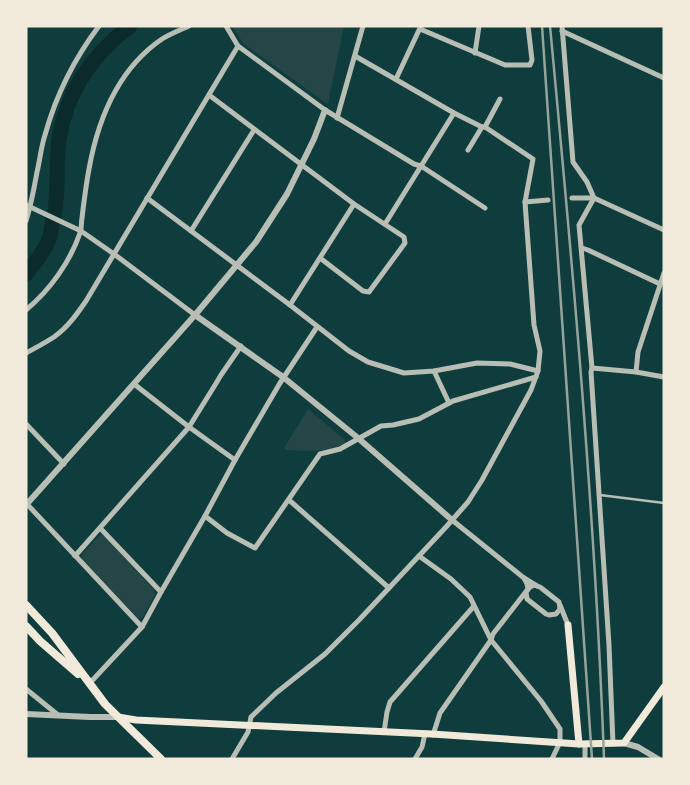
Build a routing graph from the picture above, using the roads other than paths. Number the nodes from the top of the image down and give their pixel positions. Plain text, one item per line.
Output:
1 (99, 26) edge
2 (189, 26) edge
3 (226, 26) edge
4 (363, 26) edge
5 (479, 26) edge
6 (528, 26) edge
7 (420, 28) edge
8 (562, 28) edge
9 (238, 46) junction
10 (475, 53) junction
11 (355, 56) junction
12 (664, 78) edge
13 (396, 79) junction
14 (209, 95) junction
15 (500, 99) dead end
16 (325, 110) junction
17 (454, 113) junction
18 (337, 118) junction
19 (484, 127) junction
20 (254, 130) junction
21 (468, 150) dead end
22 (302, 166) junction
23 (421, 166) junction
24 (147, 198) junction
25 (572, 198) dead end
26 (594, 198) junction
27 (548, 200) dead end
28 (524, 202) junction
29 (354, 204) junction
30 (29, 207) edge
31 (485, 208) dead end
32 (26, 221) edge
33 (385, 224) junction
34 (79, 230) junction
35 (664, 230) edge
36 (192, 231) junction
37 (582, 248) junction
38 (114, 254) junction
39 (320, 258) junction
40 (236, 266) junction
41 (664, 272) edge
42 (660, 284) junction
43 (290, 305) junction
44 (26, 310) edge
45 (195, 314) junction
46 (318, 327) junction
47 (241, 346) junction
48 (26, 353) edge
49 (592, 368) junction
50 (434, 371) junction
51 (636, 372) junction
52 (537, 374) junction
53 (283, 377) junction
54 (664, 377) edge
55 (134, 384) junction
56 (449, 403) junction
57 (26, 424) edge
58 (189, 427) junction
59 (358, 438) junction
60 (235, 460) junction
61 (64, 464) junction
62 (599, 495) junction
63 (289, 500) junction
64 (664, 503) edge
65 (27, 504) edge
66 (205, 516) junction
67 (452, 520) junction
68 (100, 528) junction
69 (75, 556) junction
70 (419, 556) junction
71 (524, 578) junction
72 (537, 586) junction
73 (389, 588) junction
74 (528, 589) junction
75 (161, 592) junction
76 (522, 597) junction
77 (530, 602) junction
78 (559, 602) junction
79 (26, 605) edge
80 (474, 606) junction
81 (552, 616) junction
82 (567, 621) junction
83 (26, 626) edge
84 (142, 627) junction
85 (491, 640) junction
86 (89, 684) junction
87 (664, 687) edge
88 (26, 689) edge
89 (26, 714) edge
90 (58, 715) junction
91 (118, 717) junction
92 (250, 725) junction
93 (384, 732) junction
94 (429, 734) junction
95 (560, 742) junction
96 (624, 743) junction
97 (582, 744) junction
98 (613, 744) junction
99 (161, 759) edge
100 (232, 759) edge
101 (415, 759) edge
102 (552, 759) edge
103 (585, 759) edge
104 (658, 759) edge

1 - 30 street
2 - 34 street
3 - 9 street
4 - 11 street
5 - 10 street
6 - 10 street
7 - 10 street
7 - 13 street
8 - 12 street
8 - 26 street
9 - 14 street
9 - 16 street
11 - 13 street
11 - 18 street
13 - 17 street
14 - 20 street
14 - 24 street
15 - 19 street
16 - 18 street
16 - 22 street
17 - 19 street
17 - 23 street
18 - 23 street
19 - 21 street
19 - 28 street
20 - 22 street
20 - 36 street
22 - 29 street
22 - 40 street
23 - 31 street
23 - 33 street
24 - 36 street
24 - 38 street
25 - 26 street
26 - 35 street
26 - 37 street
27 - 28 street
28 - 52 street
29 - 33 street
29 - 39 street
30 - 32 street
30 - 34 street
33 - 39 street
34 - 38 street
34 - 44 street
36 - 40 street
37 - 42 street
37 - 49 street
38 - 45 street
38 - 48 street
39 - 43 street
40 - 43 street
40 - 45 street
41 - 42 street
42 - 51 street
43 - 46 street
45 - 47 street
45 - 55 street
46 - 50 street
46 - 53 street
47 - 53 street
47 - 58 street
49 - 51 street
49 - 62 street
50 - 52 street
50 - 56 street
51 - 54 street
52 - 56 street
52 - 67 street
53 - 59 street
53 - 60 street
55 - 58 street
55 - 61 street
56 - 59 street
57 - 61 street
58 - 60 street
58 - 68 street
59 - 63 street
59 - 67 street
60 - 66 street
61 - 65 street
62 - 64 lane
62 - 98 street
63 - 66 street
63 - 73 street
65 - 69 street
66 - 75 street
67 - 70 street
67 - 71 street
68 - 69 street
68 - 75 street
69 - 84 street
70 - 73 street
70 - 80 street
71 - 72 street
71 - 74 street
72 - 74 street
72 - 78 street
73 - 92 street
74 - 76 street
74 - 77 street
75 - 84 street
76 - 77 street
76 - 85 street
77 - 81 street
78 - 81 street
78 - 82 street
79 - 86 main road
80 - 85 street
80 - 93 street
81 - 82 street
82 - 97 main road
83 - 86 main road
84 - 86 street
85 - 94 street
85 - 95 street
86 - 91 main road
87 - 96 main road
88 - 90 street
89 - 90 street
90 - 91 street
91 - 92 main road
91 - 99 main road
92 - 93 main road
92 - 100 street
93 - 94 main road
94 - 95 main road
94 - 101 street
95 - 97 main road
95 - 102 street
96 - 98 main road
96 - 104 street
97 - 98 main road
97 - 103 street

